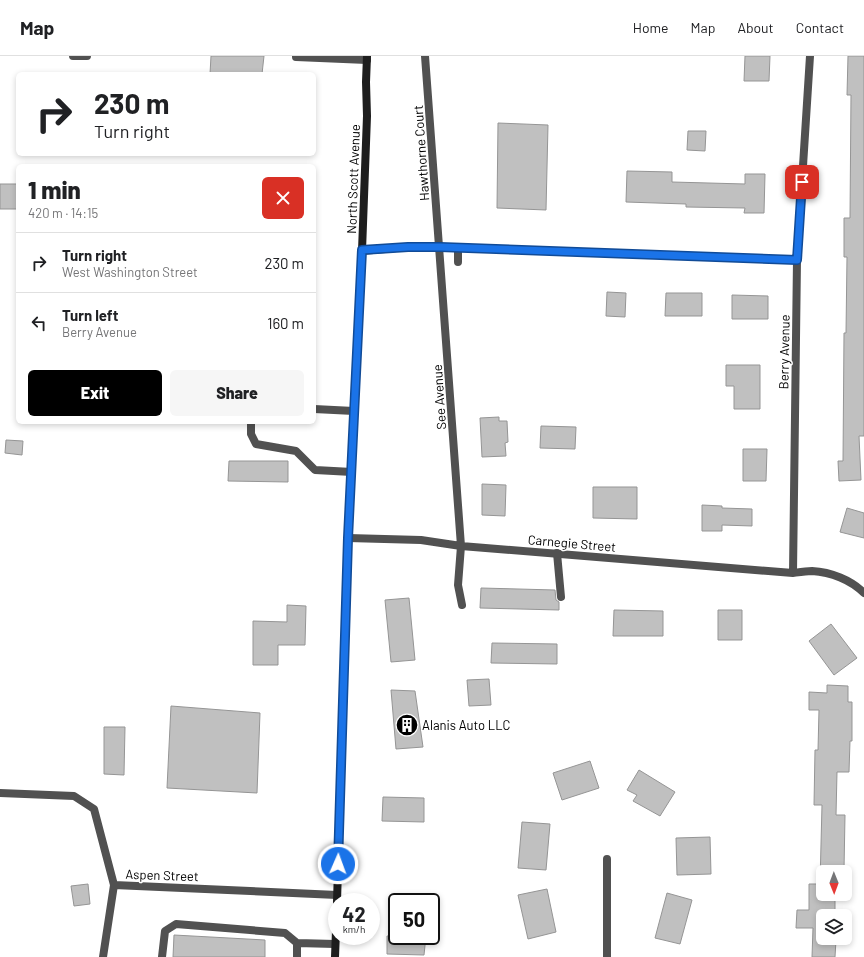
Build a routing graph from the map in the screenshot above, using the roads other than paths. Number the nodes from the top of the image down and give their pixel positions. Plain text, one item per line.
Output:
1 (73, 56) edge
2 (87, 56) edge
3 (296, 56) edge
4 (425, 56) edge
5 (810, 56) edge
6 (367, 58) edge
7 (440, 247) junction
8 (458, 248) junction
9 (362, 250) junction
10 (797, 260) junction
11 (458, 262) dead end
12 (316, 409) edge
13 (354, 411) junction
14 (251, 424) edge
15 (352, 472) junction
16 (348, 538) junction
17 (461, 546) junction
18 (557, 554) junction
19 (793, 573) junction
20 (864, 593) edge
21 (561, 597) dead end
22 (462, 605) dead end
23 (0, 793) edge
24 (607, 859) dead end
25 (114, 885) junction
26 (337, 893) edge
27 (328, 899) edge
28 (298, 944) junction
29 (328, 944) edge
30 (336, 945) edge
31 (103, 957) edge
32 (162, 957) edge
33 (297, 957) edge
34 (335, 957) edge
35 (607, 957) edge

1 - 2 street
3 - 6 street
4 - 7 street, Hawthorne Court
5 - 10 street, Berry Avenue
6 - 9 main road, North Scott Avenue
7 - 8 street
7 - 9 street
7 - 17 street, See Avenue
8 - 10 street
8 - 11 street
9 - 13 main road, North Scott Avenue
10 - 19 street, Berry Avenue
12 - 13 street
13 - 15 main road, North Scott Avenue
14 - 15 street
15 - 16 main road, North Scott Avenue
16 - 17 street, Carnegie Street
16 - 26 main road, North Scott Avenue
17 - 18 street, Carnegie Street
17 - 22 street, See Avenue
18 - 19 street, Carnegie Street
18 - 21 street
19 - 20 street
23 - 25 street, Aspen Street
24 - 35 street
25 - 27 street, Aspen Street
25 - 31 street
28 - 29 street
28 - 32 street
28 - 33 street
30 - 34 main road, North Scott Avenue

